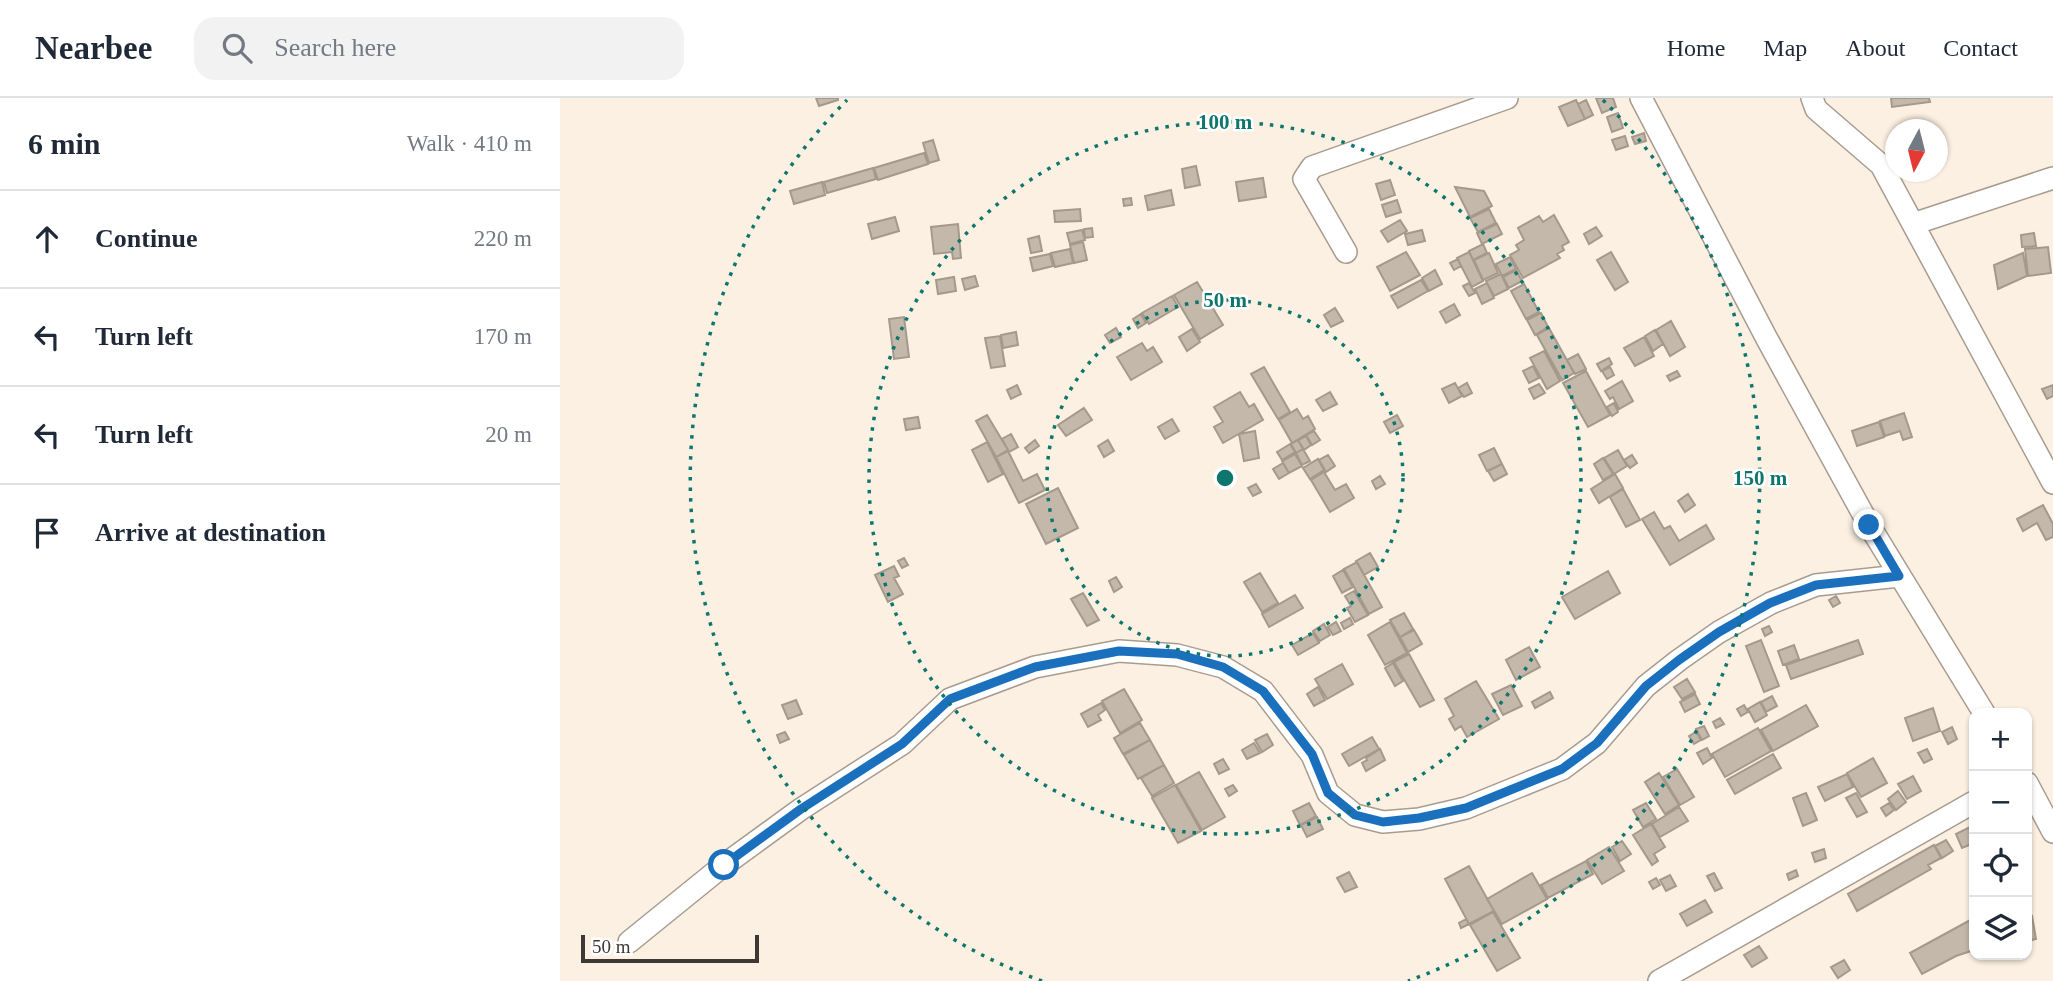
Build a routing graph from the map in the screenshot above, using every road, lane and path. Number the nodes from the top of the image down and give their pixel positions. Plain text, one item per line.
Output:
1 (1507, 98) edge
2 (1641, 98) edge
3 (1812, 98) edge
4 (2053, 178) edge
5 (1913, 225) junction
6 (1346, 252) dead end
7 (2053, 483) edge
8 (1899, 576) junction
9 (1981, 708) edge
10 (2032, 792) edge
11 (1969, 805) edge
12 (2053, 832) edge
13 (629, 942) dead end
14 (1659, 981) edge

1 - 6 street
2 - 8 street
3 - 5 street
4 - 5 street
5 - 7 street
8 - 9 street
8 - 13 street
10 - 12 street
11 - 14 street

